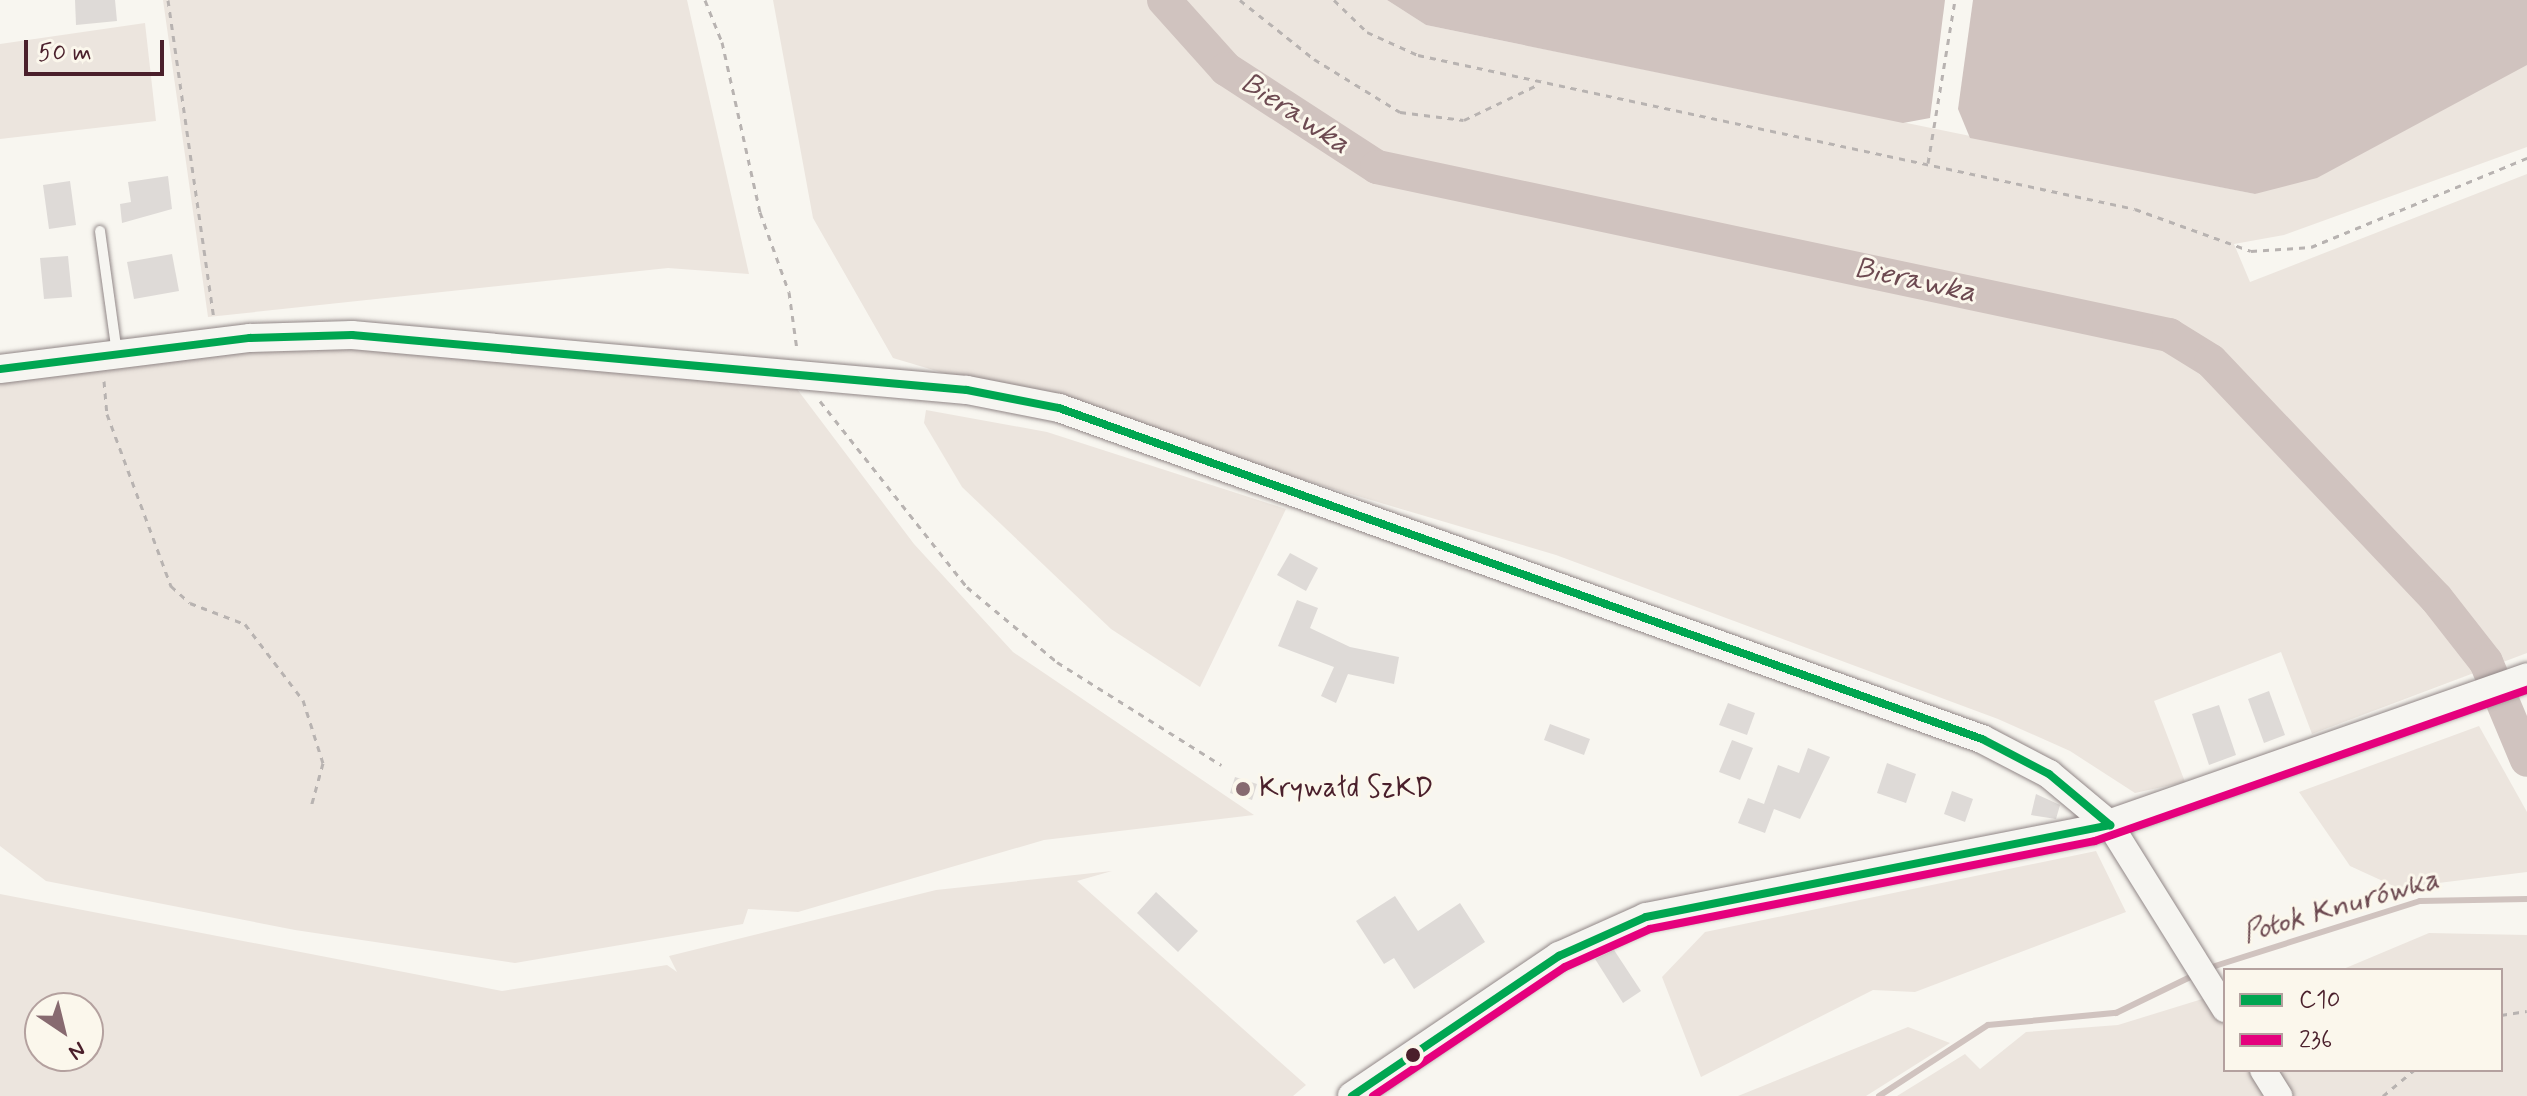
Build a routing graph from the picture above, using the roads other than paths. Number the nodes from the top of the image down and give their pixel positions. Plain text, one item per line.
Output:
1 (100, 231) dead end
2 (110, 357) junction
3 (0, 369) edge
4 (2527, 677) edge
5 (2110, 825) junction
6 (2223, 1006) edge
7 (2264, 1072) edge
8 (1352, 1096) edge
9 (2279, 1096) edge

1 - 2 lane
2 - 3 main road
2 - 5 main road
4 - 5 main road
5 - 6 street
5 - 8 main road
7 - 9 street

